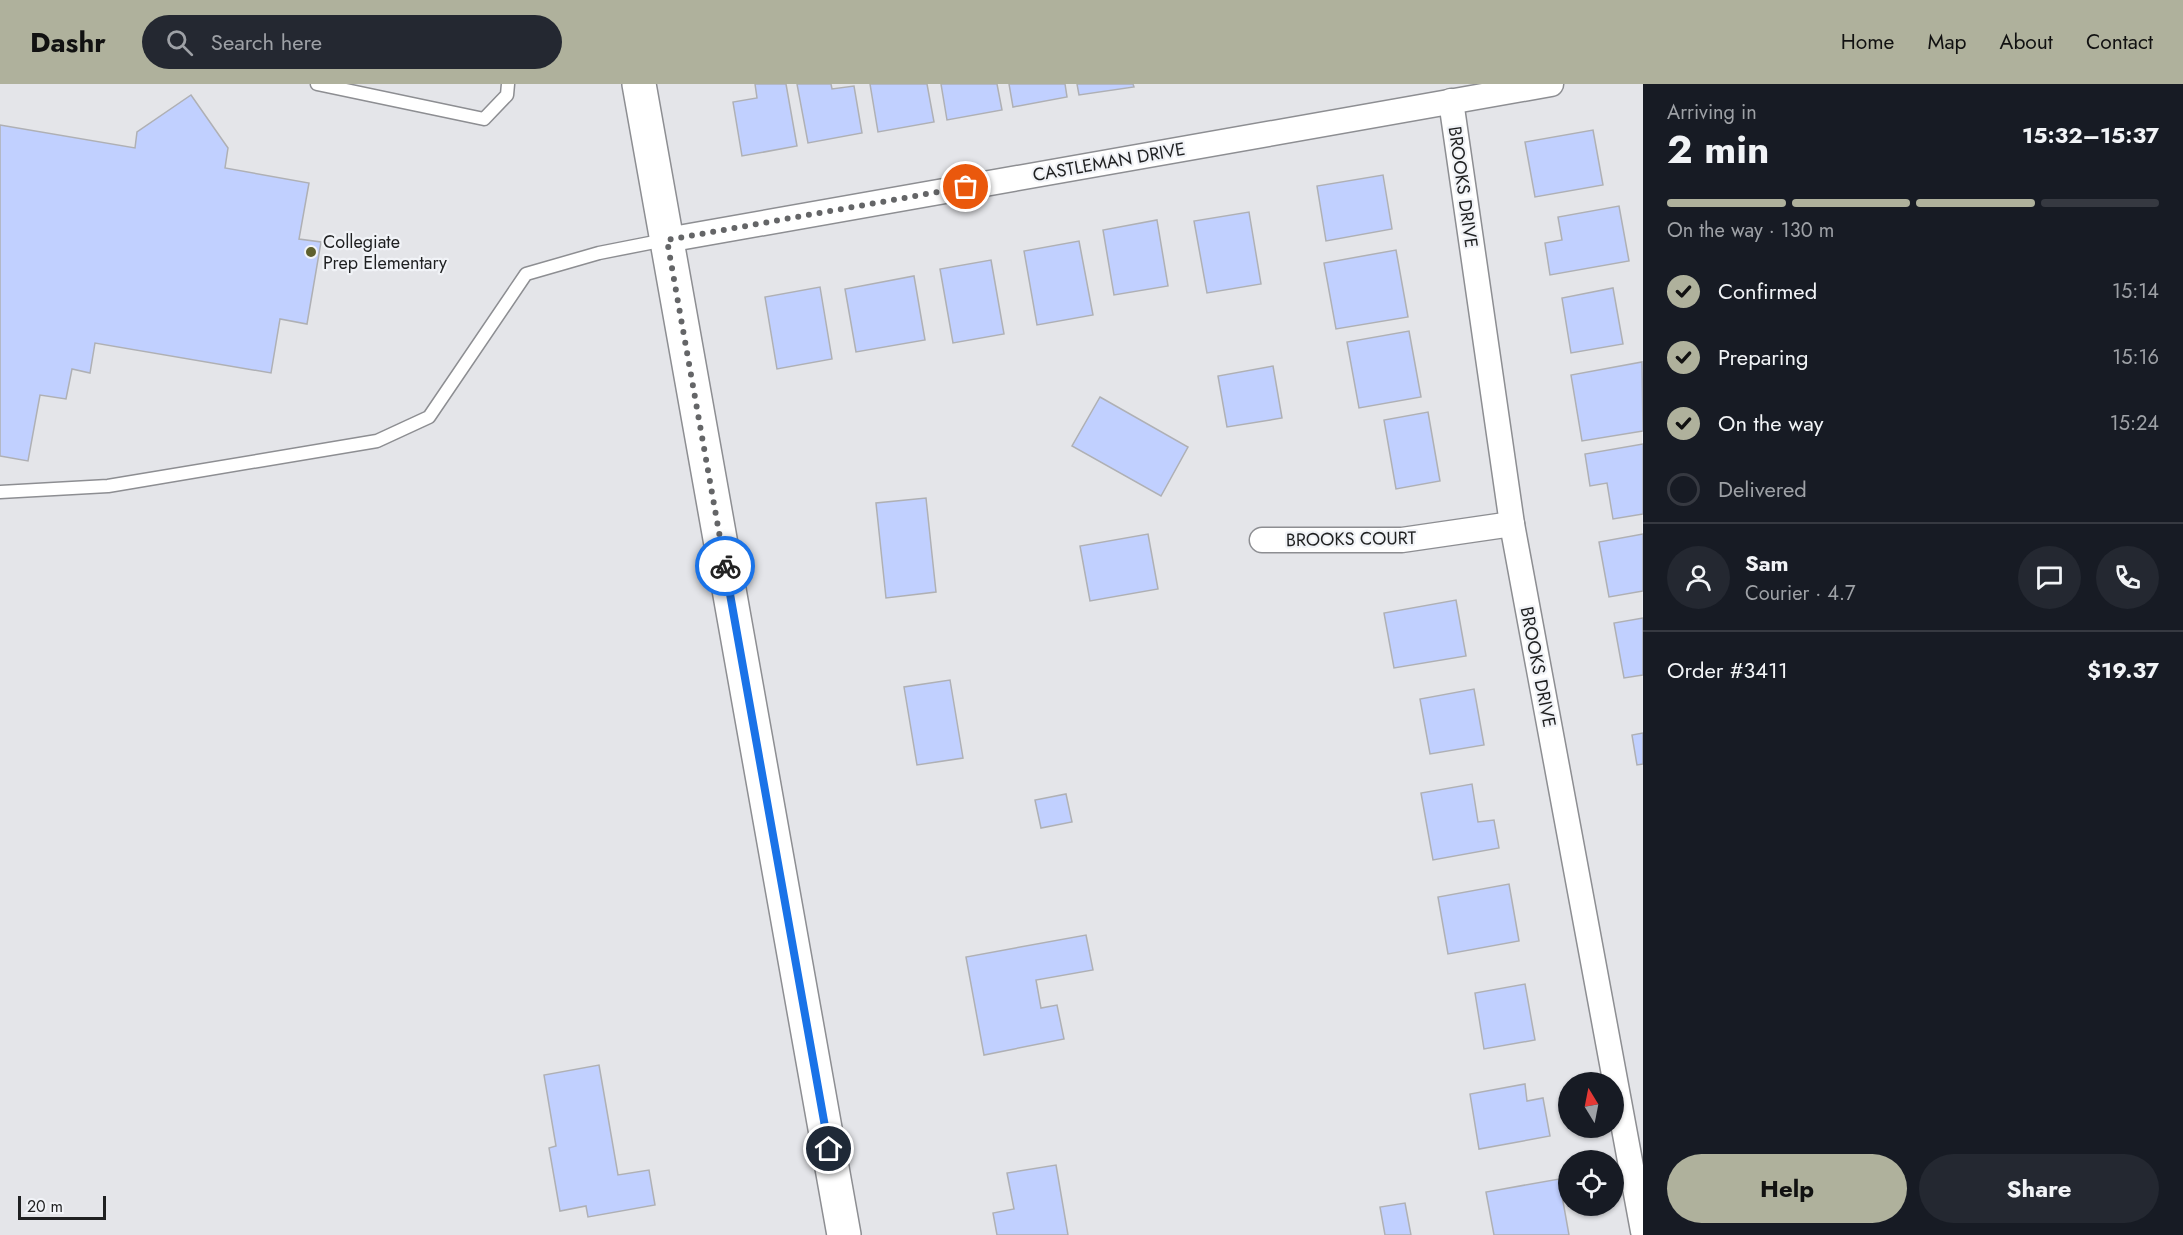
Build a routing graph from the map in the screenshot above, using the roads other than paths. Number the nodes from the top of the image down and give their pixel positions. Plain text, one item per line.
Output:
1 (317, 84) edge
2 (508, 84) edge
3 (639, 84) edge
4 (1551, 84) edge
5 (1451, 101) junction
6 (667, 240) junction
7 (0, 492) edge
8 (1512, 524) junction
9 (1262, 540) dead end
10 (1643, 1230) edge
11 (844, 1235) edge

1 - 2 lane
3 - 6 street
4 - 5 street, CASTLEMAN DRIVE
5 - 6 street, CASTLEMAN DRIVE
5 - 8 street, BROOKS DRIVE
6 - 7 lane
6 - 11 street
8 - 9 street, BROOKS COURT
8 - 10 street, BROOKS DRIVE

